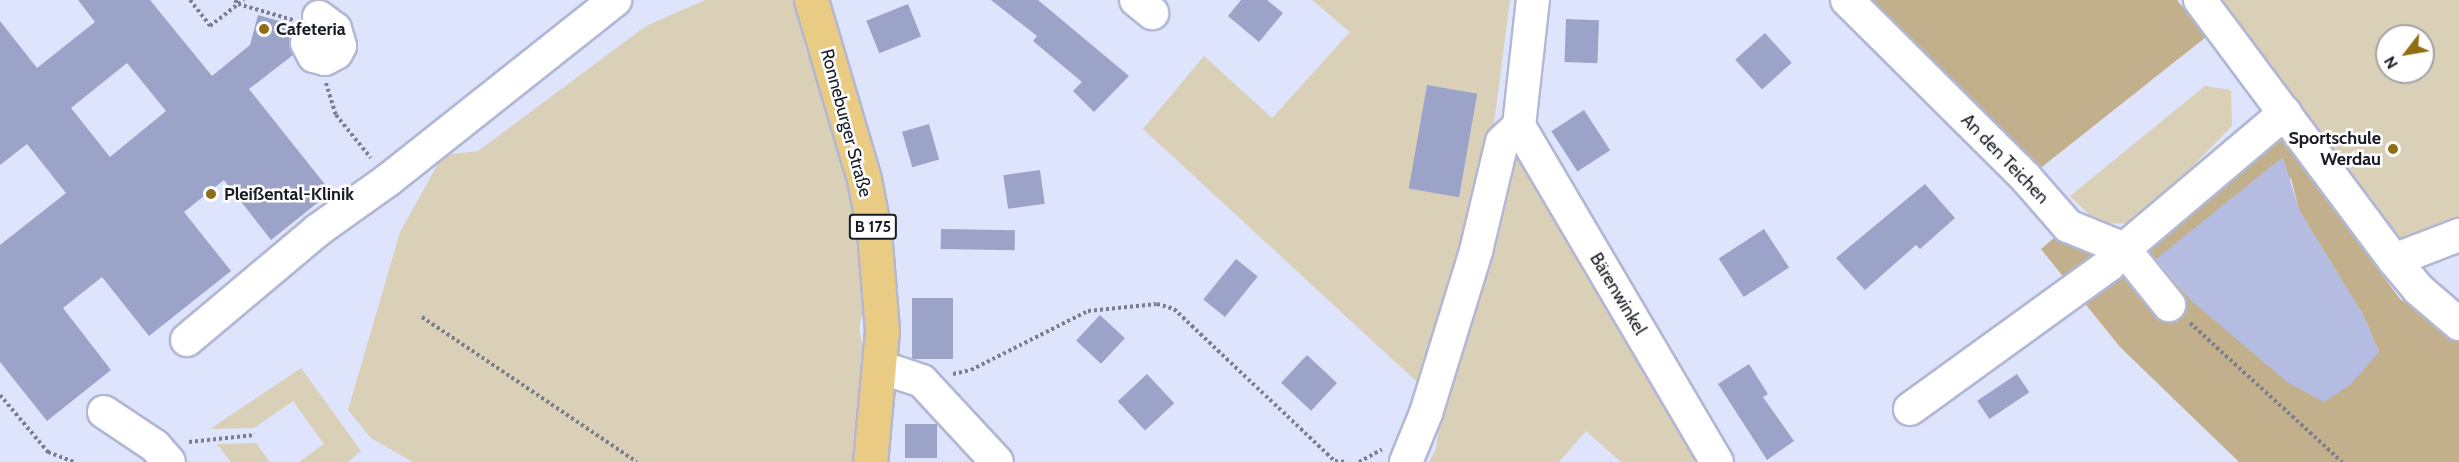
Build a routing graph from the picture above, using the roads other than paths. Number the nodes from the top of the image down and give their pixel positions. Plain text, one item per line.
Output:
1 (615, 0) edge
2 (811, 0) edge
3 (1533, 0) edge
4 (1847, 0) edge
5 (2200, 0) edge
6 (2285, 113) junction
7 (1519, 126) junction
8 (2459, 235) edge
9 (2124, 249) junction
10 (2394, 260) junction
11 (2169, 304) road end
12 (2459, 324) edge
13 (187, 340) dead end
14 (880, 367) junction
15 (1910, 409) dead end
16 (104, 412) dead end
17 (162, 454) edge
18 (870, 462) edge
19 (997, 462) edge
20 (1406, 462) edge
21 (1718, 462) edge

1 - 13 street
2 - 14 main road, Ronneburger Straße / B 175
3 - 7 street
4 - 9 street, An den Teichen
5 - 6 street
6 - 9 street
6 - 10 street
7 - 20 street
7 - 21 street, Bärenwinkel
8 - 10 street
9 - 11 street, An den Teichen
9 - 15 street
10 - 12 street
14 - 18 main road, Ronneburger Straße / B 175
14 - 19 street
16 - 17 street

